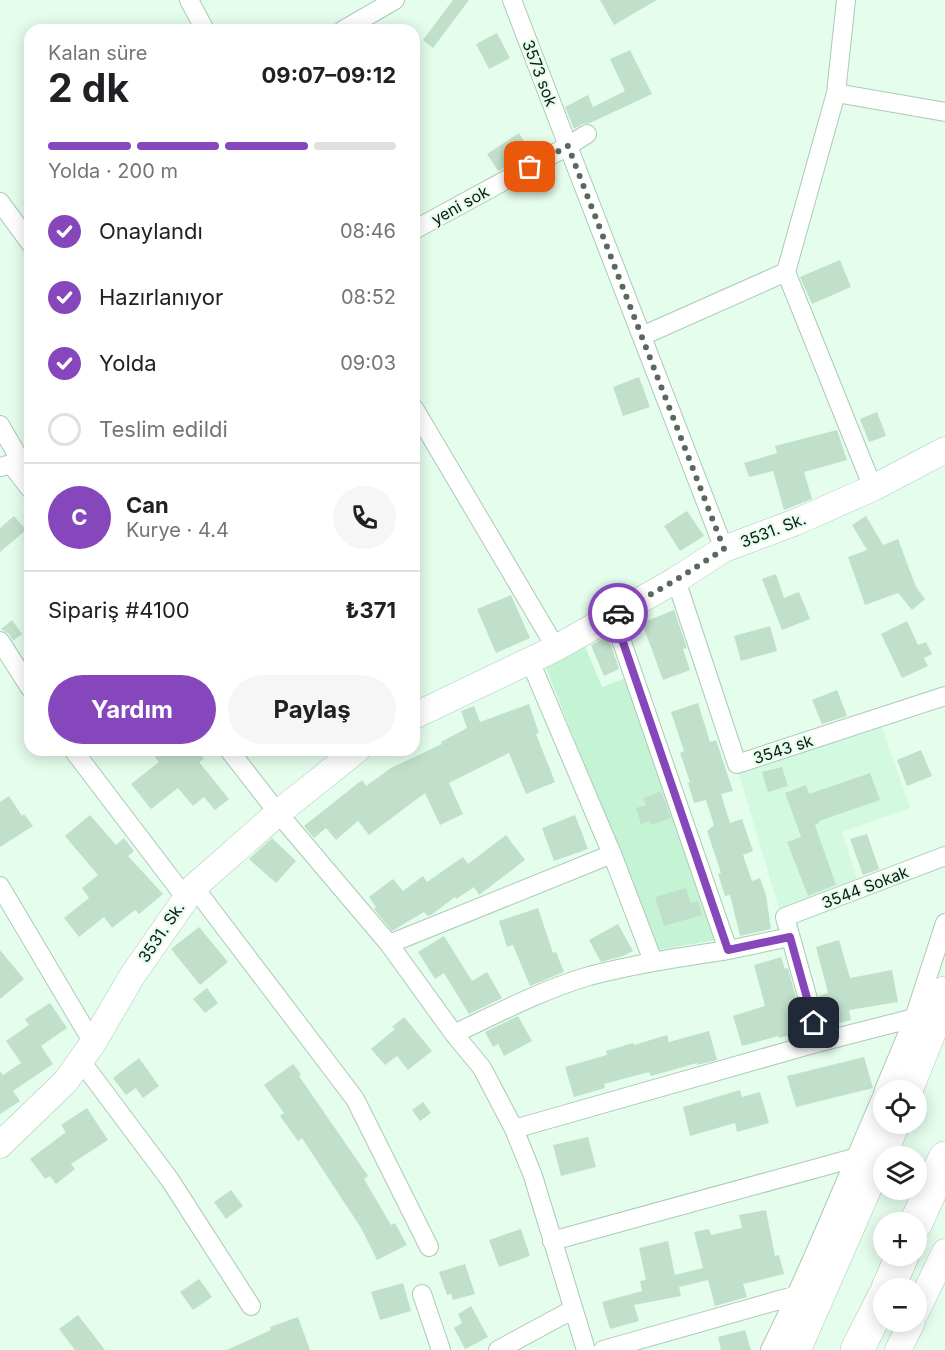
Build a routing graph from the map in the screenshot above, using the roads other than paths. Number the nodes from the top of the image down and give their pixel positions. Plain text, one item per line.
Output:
1 (189, 0) edge
2 (395, 0) edge
3 (512, 0) edge
4 (846, 0) edge
5 (202, 24) edge
6 (353, 24) edge
7 (836, 93) junction
8 (945, 112) edge
9 (587, 134) dead end
10 (568, 146) junction
11 (0, 202) edge
12 (420, 227) edge
13 (24, 232) edge
14 (786, 272) junction
15 (642, 336) junction
16 (420, 418) edge
17 (0, 425) edge
18 (945, 450) edge
19 (15, 461) edge
20 (24, 478) edge
21 (873, 488) junction
22 (724, 549) junction
23 (676, 580) junction
24 (614, 616) junction
25 (0, 641) edge
26 (556, 648) junction
27 (530, 661) junction
28 (24, 679) edge
29 (945, 696) edge
30 (420, 713) edge
31 (78, 756) edge
32 (234, 756) edge
33 (349, 756) edge
34 (278, 813) junction
35 (612, 854) junction
36 (945, 856) edge
37 (0, 886) edge
38 (189, 892) junction
39 (945, 923) edge
40 (790, 937) junction
41 (389, 944) junction
42 (728, 950) junction
43 (653, 960) junction
44 (945, 993) edge
45 (914, 1018) junction
46 (454, 1034) junction
47 (820, 1042) junction
48 (87, 1052) junction
49 (889, 1080) edge
50 (910, 1080) edge
51 (873, 1116) edge
52 (514, 1129) junction
53 (889, 1134) edge
54 (0, 1145) edge
55 (854, 1158) junction
56 (945, 1158) edge
57 (921, 1212) edge
58 (552, 1240) junction
59 (429, 1247) dead end
60 (945, 1252) edge
61 (937, 1289) edge
62 (422, 1294) dead end
63 (797, 1295) junction
64 (251, 1306) dead end
65 (572, 1310) junction
66 (873, 1319) edge
67 (907, 1332) edge
68 (441, 1350) edge
69 (498, 1350) edge
70 (585, 1350) edge
71 (603, 1350) edge
72 (770, 1350) edge
73 (794, 1350) edge
74 (857, 1350) edge
75 (898, 1350) edge

1 - 5 street
2 - 6 street
3 - 10 street, 3573 sok
4 - 7 street
7 - 8 street
7 - 14 street
9 - 10 street, yeni sok
10 - 12 street, yeni sok
10 - 15 street, 3573 sok
11 - 13 street
14 - 15 street
14 - 21 street
15 - 22 street, 3573 sok
16 - 26 street
17 - 19 street
18 - 21 street, 3531. Sk.
19 - 20 street
21 - 22 street, 3531. Sk.
22 - 23 street, 3531. Sk.
23 - 24 street, 3531. Sk.
23 - 29 street, 3543 sk
24 - 26 street, 3531. Sk.
24 - 42 street
25 - 28 street
26 - 27 street, 3531. Sk.
27 - 30 street, 3531. Sk.
27 - 35 street
31 - 38 street
32 - 34 street
33 - 34 street, 3531. Sk.
34 - 38 street, 3531. Sk.
34 - 41 street
35 - 41 street
35 - 43 street
36 - 40 street, 3544 Sokak
37 - 48 street
38 - 48 street, 3531. Sk.
38 - 59 street
39 - 45 street
40 - 42 street
40 - 47 street
41 - 46 street
42 - 43 street
43 - 46 street
44 - 50 highway
45 - 47 street
45 - 49 street
46 - 52 street
47 - 52 street
48 - 54 street, 3531. Sk.
48 - 64 street
51 - 55 street
52 - 58 street
53 - 73 highway
55 - 58 street
55 - 63 street
56 - 57 highway
58 - 65 street
60 - 61 street
62 - 68 street
63 - 71 street
63 - 72 street
65 - 69 street
65 - 70 street
66 - 74 highway
67 - 75 street

